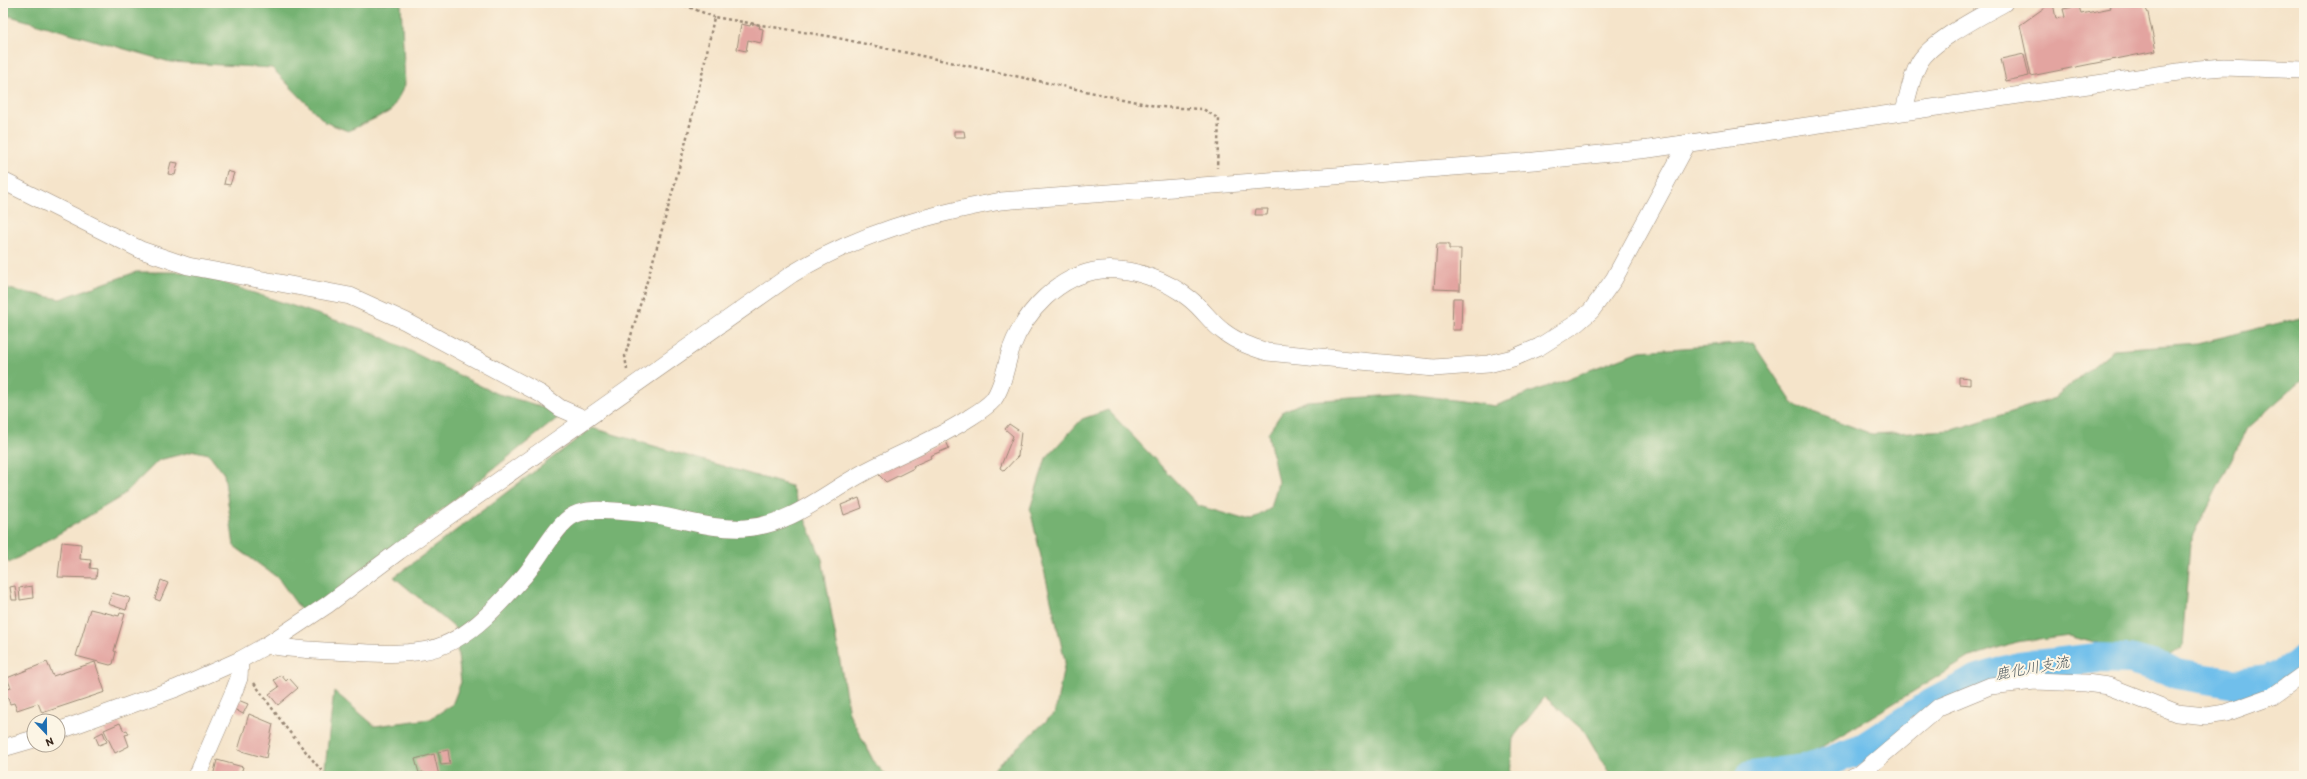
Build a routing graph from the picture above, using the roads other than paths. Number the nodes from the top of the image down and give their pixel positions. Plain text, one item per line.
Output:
1 (2004, 3) edge
2 (2304, 70) edge
3 (1904, 110) junction
4 (1687, 144) junction
5 (3, 181) edge
6 (585, 419) junction
7 (267, 645) junction
8 (240, 660) junction
9 (2304, 674) edge
10 (66, 728) edge
11 (26, 741) edge
12 (3, 748) edge
13 (198, 776) edge
14 (1854, 776) edge

1 - 3 street
2 - 3 street
3 - 4 street
4 - 6 street
4 - 7 street
5 - 6 street
6 - 7 street
7 - 8 street
8 - 10 street
8 - 13 street
9 - 14 street
11 - 12 street

